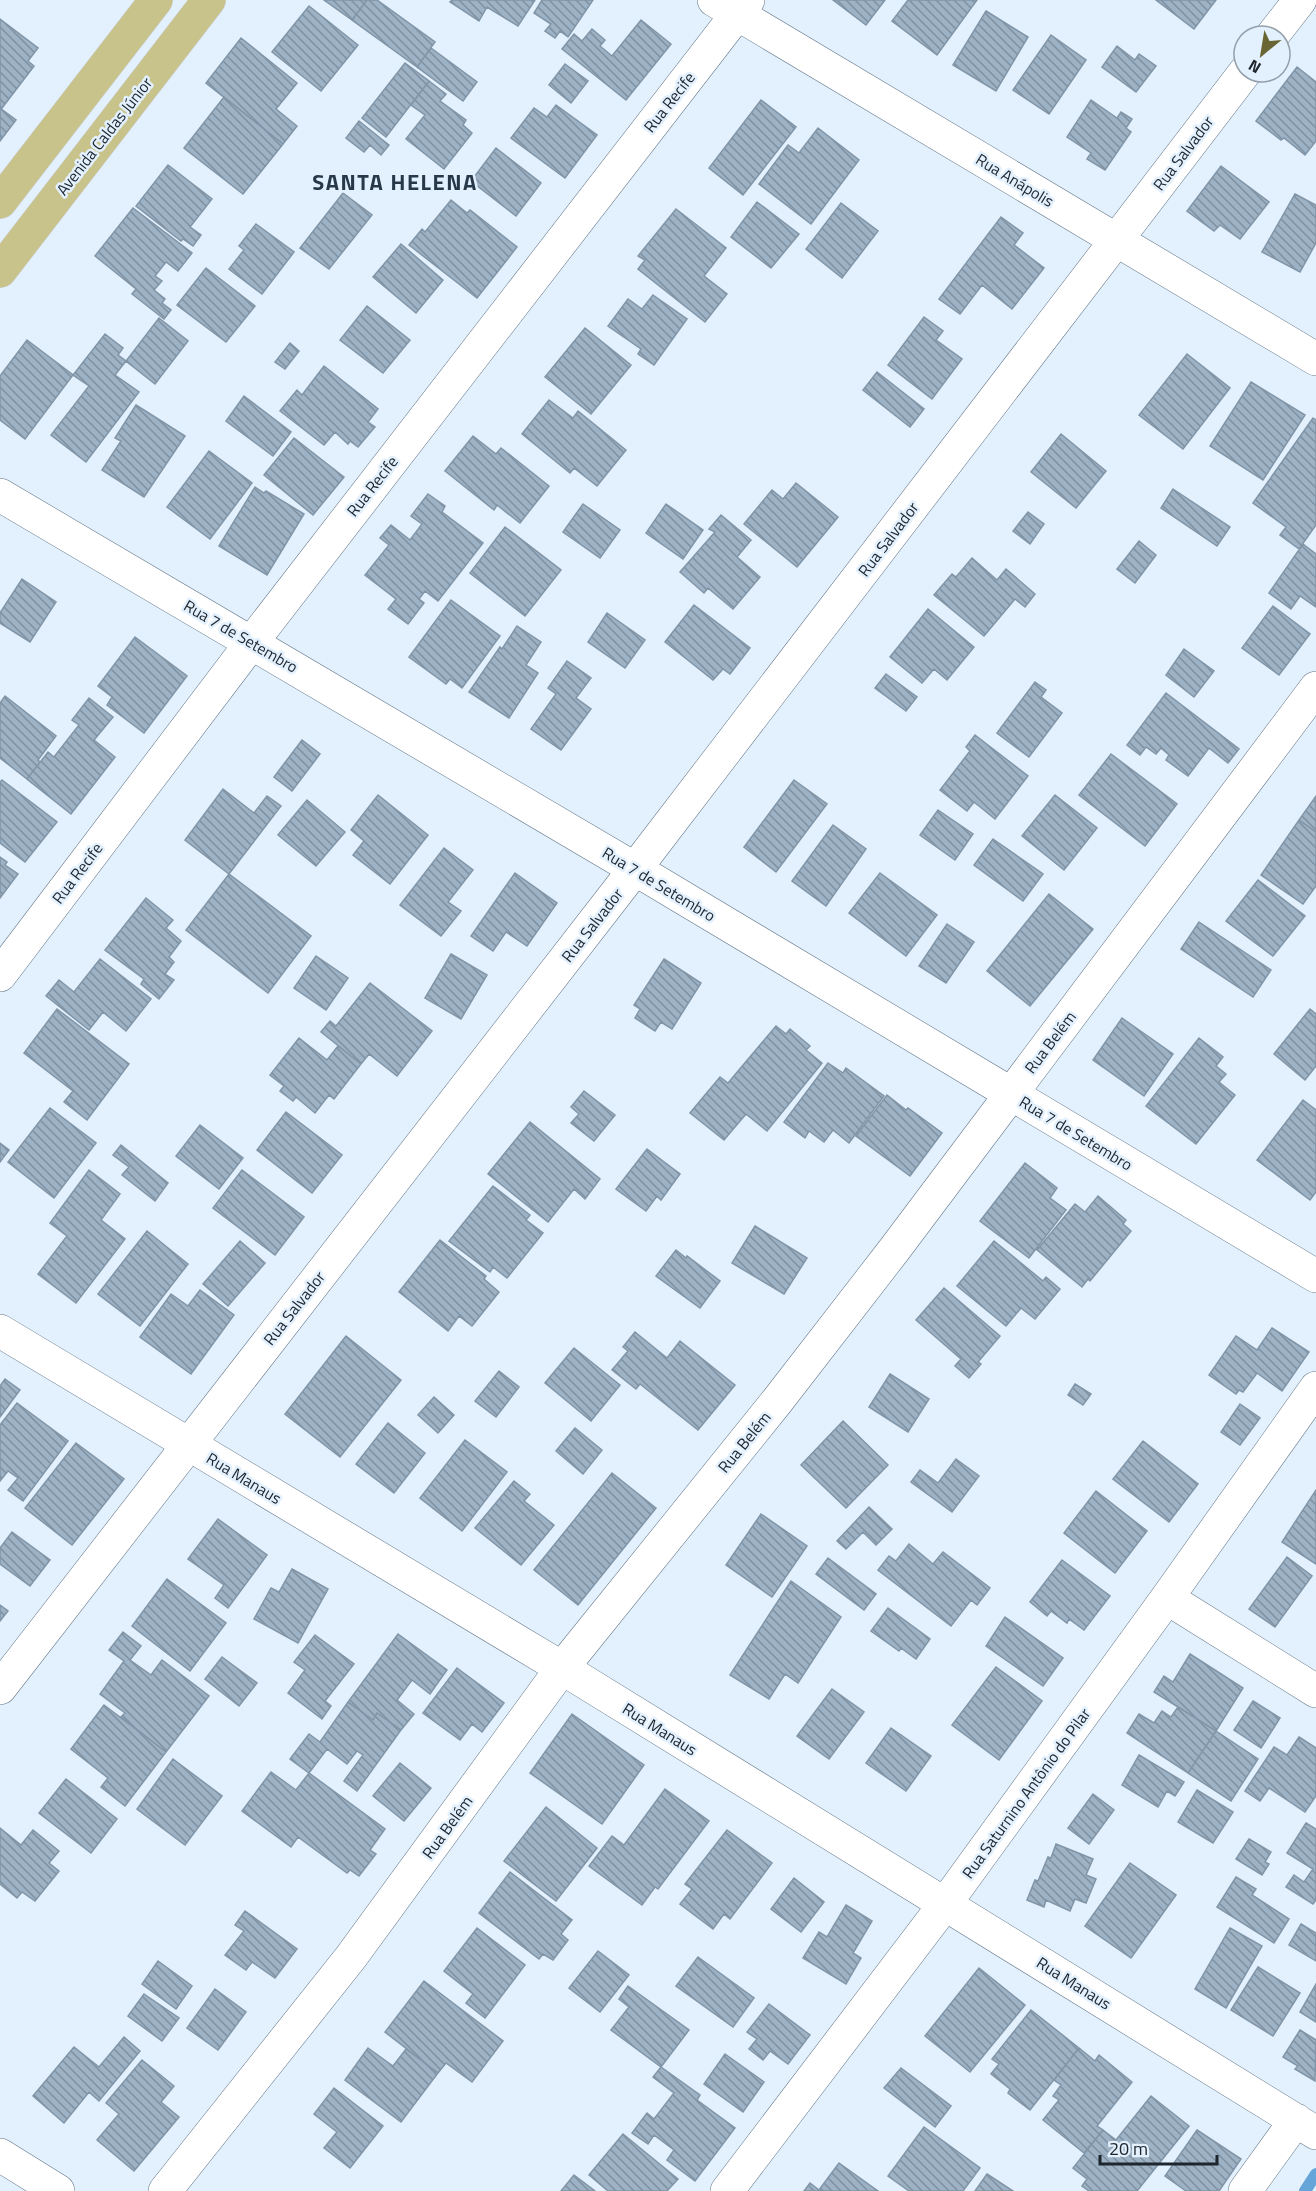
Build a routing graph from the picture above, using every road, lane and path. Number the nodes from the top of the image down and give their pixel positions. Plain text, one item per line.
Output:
1 (156, 0) edge
2 (209, 0) edge
3 (1300, 0) edge
4 (733, 5) edge
5 (1281, 24) edge
6 (1236, 84) edge
7 (0, 202) edge
8 (1116, 240) junction
9 (0, 271) edge
10 (1316, 359) edge
11 (0, 495) edge
12 (252, 642) junction
13 (1316, 688) edge
14 (635, 869) junction
15 (0, 975) edge
16 (1012, 1094) junction
17 (1316, 1276) edge
18 (0, 1331) edge
19 (1316, 1388) edge
20 (188, 1444) junction
21 (1167, 1598) junction
22 (562, 1668) junction
23 (0, 1688) edge
24 (1316, 1691) edge
25 (945, 1904) junction
26 (1306, 2126) edge
27 (0, 2155) edge
28 (58, 2191) edge
29 (165, 2191) edge
30 (727, 2191) edge
31 (1245, 2191) edge

1 - 7 main road
2 - 9 main road, Avenida Caldas Júnior
3 - 5 street
4 - 8 street, Rua Anápolis
4 - 12 street, Rua Recife
6 - 8 street, Rua Salvador
8 - 10 street, Rua Anápolis
8 - 14 street, Rua Salvador
11 - 12 street, Rua 7 de Setembro
12 - 14 street, Rua 7 de Setembro
12 - 15 street, Rua Recife
13 - 16 street, Rua Belém
14 - 16 street, Rua 7 de Setembro
14 - 20 street, Rua Salvador
16 - 17 street, Rua 7 de Setembro
16 - 22 street, Rua Belém
18 - 20 street, Rua Manaus
19 - 21 street, Rua Saturnino Antônio do Pilar
20 - 22 street, Rua Manaus
20 - 23 street, Rua Salvador
21 - 24 street
21 - 25 street, Rua Saturnino Antônio do Pilar
22 - 25 street, Rua Manaus
22 - 29 street, Rua Belém
25 - 26 street, Rua Manaus
25 - 30 street, Rua Saturnino Antônio do Pilar
26 - 31 street
27 - 28 street

